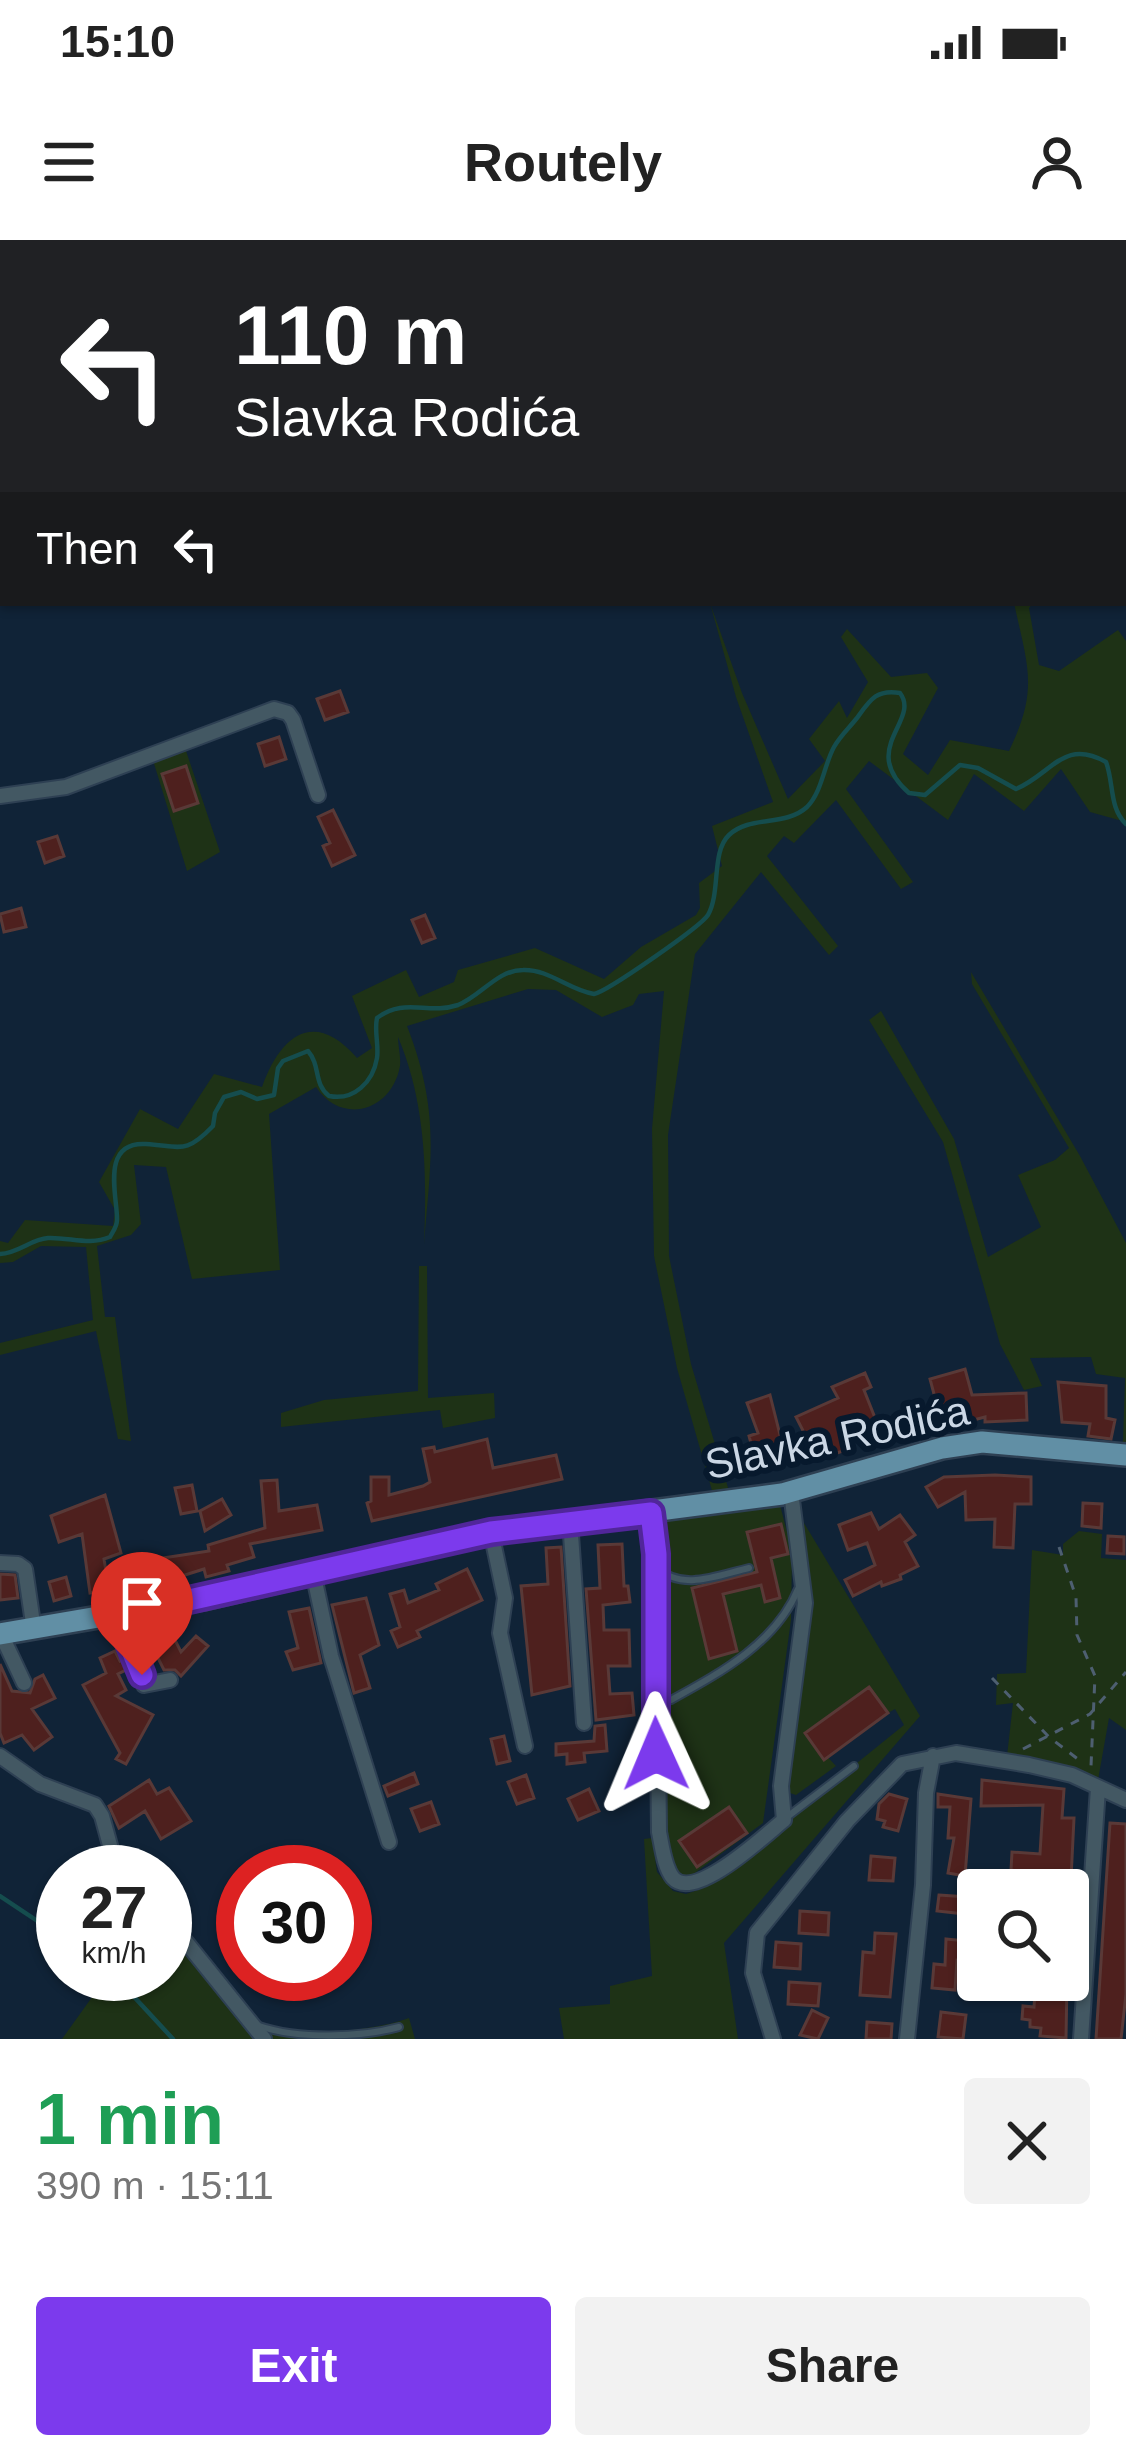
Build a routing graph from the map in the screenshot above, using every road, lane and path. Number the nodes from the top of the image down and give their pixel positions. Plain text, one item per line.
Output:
1 (318, 795) dead end
2 (0, 796) edge
3 (1126, 1455) edge
4 (791, 1492) junction
5 (651, 1513) junction
6 (570, 1520) junction
7 (491, 1532) junction
8 (1059, 1547) dead end
9 (0, 1563) edge
10 (656, 1564) junction
11 (749, 1568) dead end
12 (804, 1570) junction
13 (313, 1572) junction
14 (118, 1616) junction
15 (34, 1630) junction
16 (0, 1634) edge
17 (1126, 1672) edge
18 (992, 1678) dead end
19 (170, 1680) dead end
20 (24, 1683) dead end
21 (655, 1698) junction
22 (1090, 1714) junction
23 (584, 1723) dead end
24 (1049, 1737) junction
25 (525, 1746) dead end
26 (0, 1756) edge
27 (933, 1756) junction
28 (1000, 1760) junction
29 (854, 1766) dead end
30 (1098, 1788) junction
31 (1126, 1800) edge
32 (784, 1820) junction
33 (389, 1842) dead end
34 (110, 1845) edge
35 (192, 1949) edge
36 (250, 2021) junction
37 (399, 2027) dead end
38 (264, 2039) edge
39 (773, 2039) edge
40 (908, 2039) edge
41 (1081, 2039) edge

1 - 2 street
3 - 4 main road, Slavka Rodića
4 - 5 main road, Slavka Rodića
4 - 12 street
5 - 6 main road, Slavka Rodića
5 - 10 street
6 - 7 main road, Slavka Rodića
6 - 23 street
7 - 13 main road, Slavka Rodića
7 - 25 street
8 - 22 path
9 - 15 street
10 - 11 lane
10 - 21 street
12 - 21 lane
12 - 32 street
13 - 14 main road, Slavka Rodića
13 - 33 street
14 - 15 main road, Slavka Rodića
14 - 19 street
15 - 16 main road, Slavka Rodića
16 - 20 street
17 - 22 path
18 - 24 path
21 - 32 street
22 - 24 path
22 - 24 path
24 - 28 path
26 - 34 street
27 - 28 street
27 - 39 street
27 - 40 street
28 - 30 street
29 - 32 lane
30 - 31 street
30 - 41 street
35 - 36 street
36 - 37 lane
36 - 38 street

